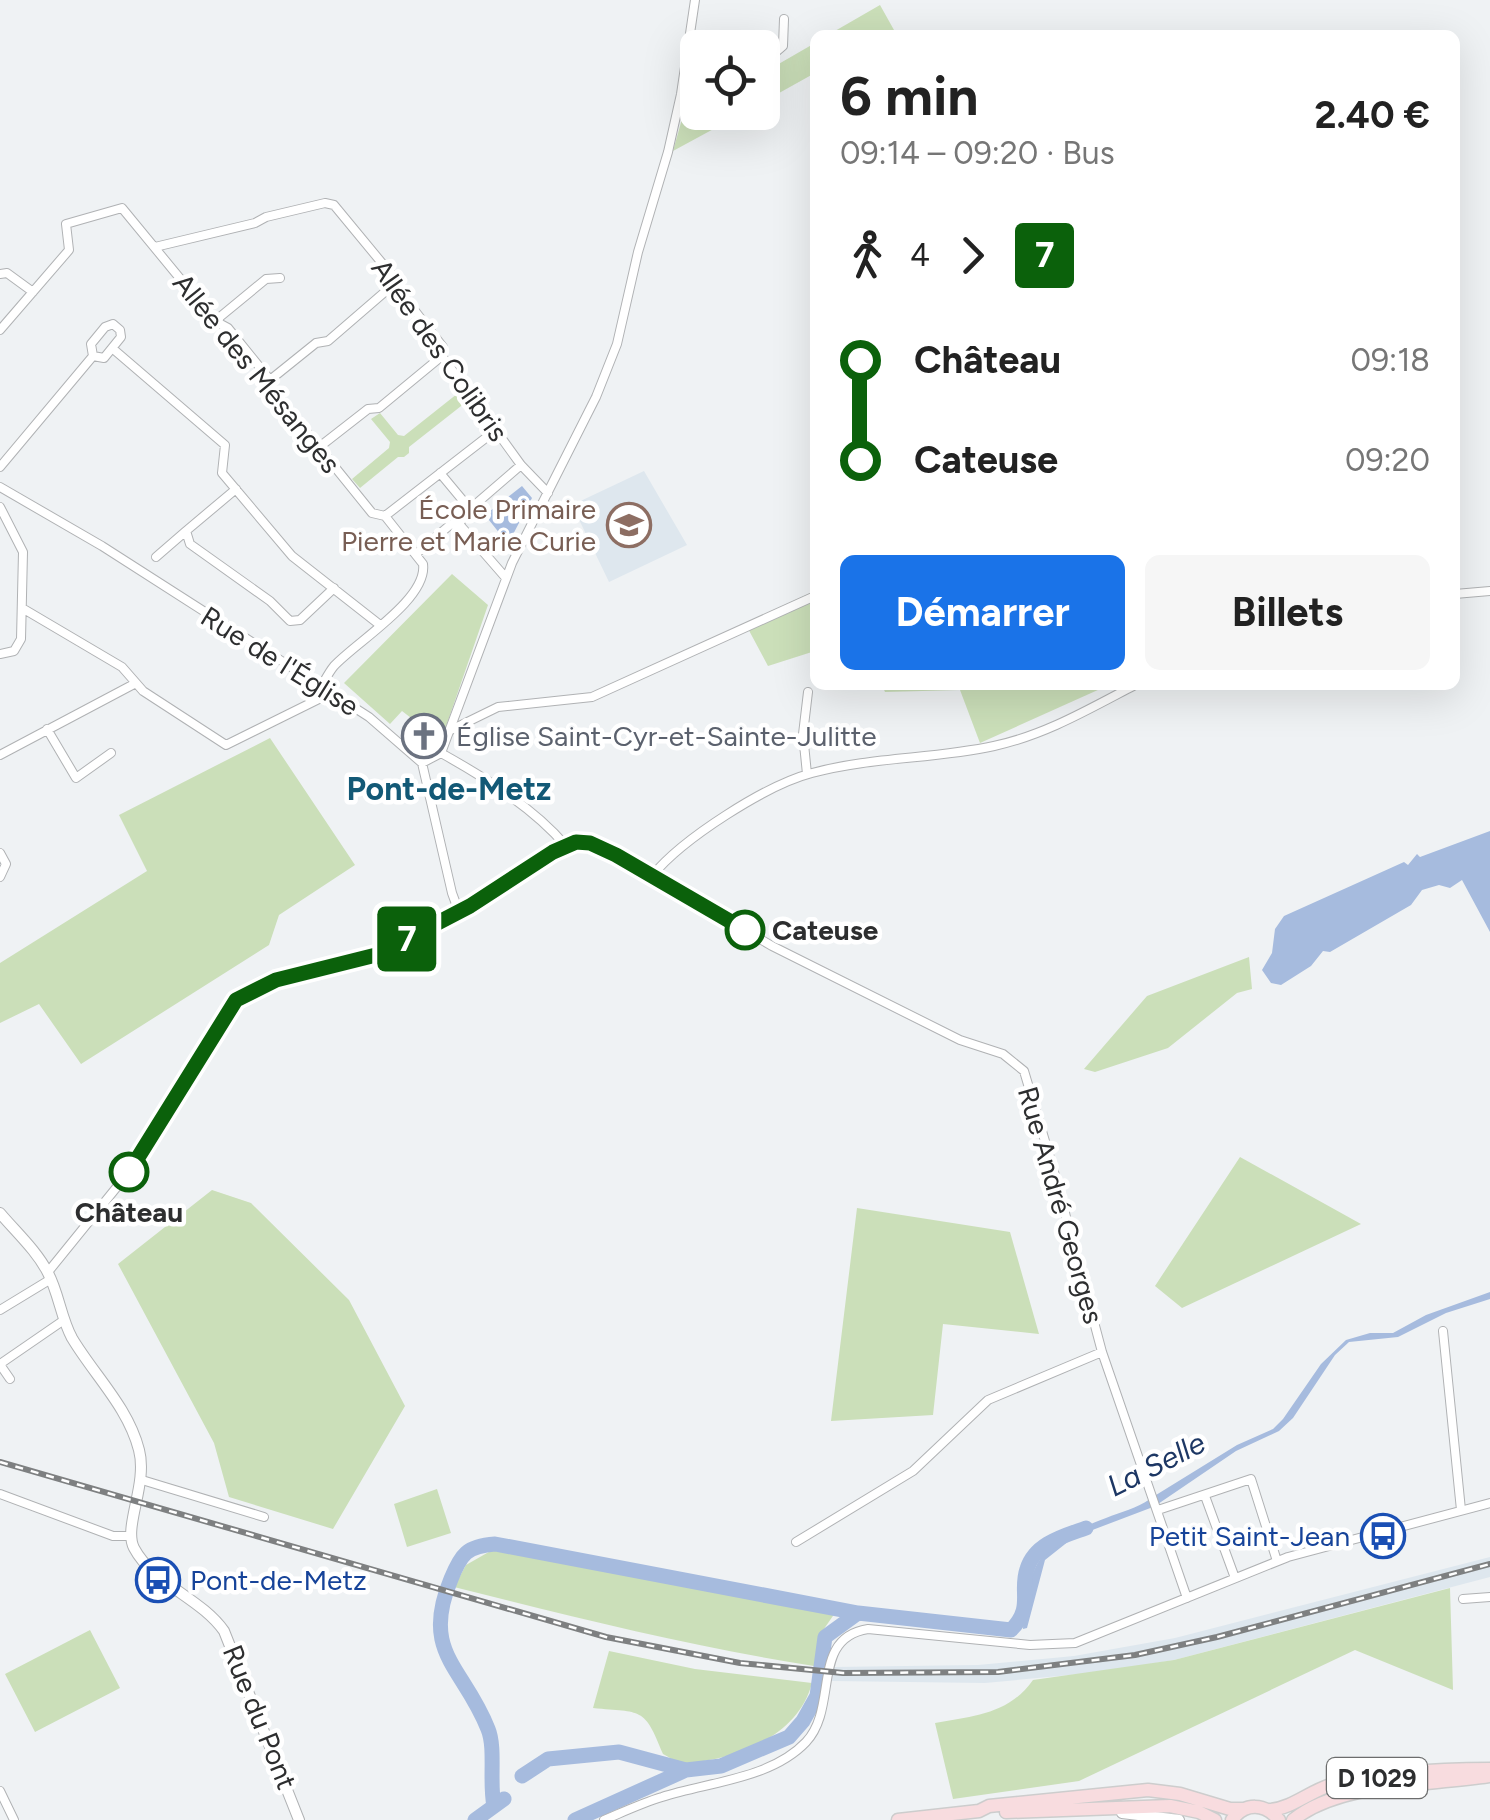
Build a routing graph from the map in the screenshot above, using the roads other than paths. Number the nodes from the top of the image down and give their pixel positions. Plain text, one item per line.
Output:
1 (695, 0) edge
2 (784, 19) dead end
3 (780, 49) edge
4 (679, 104) joint
5 (155, 247) junction
6 (0, 274) edge
7 (280, 278) dead end
8 (394, 284) junction
9 (33, 292) junction
10 (215, 321) junction
11 (0, 330) edge
12 (112, 348) junction
13 (94, 356) junction
14 (442, 356) junction
15 (270, 380) junction
16 (496, 430) junction
17 (318, 448) junction
18 (521, 465) junction
19 (0, 466) edge
20 (440, 474) junction
21 (236, 488) junction
22 (0, 489) edge
23 (548, 492) junction
24 (0, 507) edge
25 (470, 508) junction
26 (385, 516) junction
27 (459, 524) junction
28 (186, 531) junction
29 (417, 553) junction
30 (156, 557) dead end
31 (506, 578) junction
32 (334, 588) junction
33 (1490, 590) edge
34 (1460, 593) edge
35 (810, 598) edge
36 (22, 608) junction
37 (380, 625) junction
38 (0, 654) edge
39 (136, 684) junction
40 (321, 686) junction
41 (1125, 690) edge
42 (808, 692) dead end
43 (331, 693) junction
44 (47, 730) junction
45 (451, 730) junction
46 (111, 753) dead end
47 (441, 753) junction
48 (0, 755) edge
49 (422, 763) junction
50 (807, 774) junction
51 (566, 846) junction
52 (0, 853) edge
53 (652, 876) junction
54 (0, 877) edge
55 (460, 912) junction
56 (0, 1213) edge
57 (49, 1275) junction
58 (0, 1310) edge
59 (64, 1320) junction
60 (1443, 1331) dead end
61 (1102, 1352) junction
62 (10, 1379) dead end
63 (142, 1480) junction
64 (0, 1494) edge
65 (1205, 1496) junction
66 (1490, 1505) edge
67 (1158, 1508) junction
68 (1461, 1510) junction
69 (264, 1517) dead end
70 (130, 1536) junction
71 (796, 1542) dead end
72 (1277, 1561) junction
73 (1235, 1578) junction
74 (1188, 1598) junction
75 (1490, 1598) edge
76 (1463, 1599) dead end
77 (1490, 1772) edge
78 (0, 1790) edge
79 (1243, 1809) junction
80 (979, 1810) junction
81 (1087, 1810) junction
82 (1274, 1815) edge
83 (14, 1820) edge
84 (300, 1820) edge
85 (604, 1820) edge
86 (898, 1820) edge
87 (1179, 1820) edge
88 (1215, 1820) edge
89 (1232, 1820) edge
90 (1293, 1820) edge

1 - 4 street
2 - 3 street
4 - 23 street
5 - 8 street, Allée des Colibris
5 - 9 street, Allée des Mésanges
5 - 10 street, Allée des Mésanges
6 - 9 street
7 - 10 street
8 - 14 street, Allée des Colibris
8 - 15 street
9 - 11 street
10 - 15 street, Allée des Mésanges
12 - 13 street
12 - 13 street
12 - 21 street
13 - 19 street
14 - 16 street, Allée des Colibris
14 - 17 street
15 - 17 street, Allée des Mésanges
16 - 18 street, Allée des Colibris
16 - 20 street
17 - 26 street, Allée des Mésanges
18 - 23 street, Allée des Colibris
18 - 25 street
20 - 25 street
20 - 26 street
21 - 28 street
21 - 32 street
22 - 40 street, Rue de l'Église
23 - 31 street
24 - 36 street
25 - 27 street
26 - 29 street, Allée des Mésanges
27 - 29 street
27 - 31 street
28 - 30 street
28 - 32 street
29 - 37 street
31 - 45 street
32 - 37 street
33 - 34 street
35 - 45 street
36 - 38 street
36 - 39 street
37 - 40 street
39 - 43 street
39 - 44 street
40 - 43 street, Rue de l'Église
41 - 50 street
42 - 50 street
43 - 49 street, Rue de l'Église
44 - 46 street
44 - 48 street
45 - 47 street
47 - 49 street
47 - 51 street
49 - 55 street
50 - 53 street
51 - 53 street
51 - 55 street
52 - 54 street
53 - 61 street, Rue André Georges
55 - 57 street
56 - 57 street
57 - 58 street
57 - 59 street
59 - 62 street
59 - 63 street
60 - 68 street
61 - 67 street, Rue André Georges
61 - 71 street
63 - 69 street
63 - 70 street
64 - 70 street
65 - 67 street
65 - 72 street
65 - 73 street
66 - 68 street
67 - 74 street, Rue André Georges
68 - 72 street
70 - 84 street, Rue du Pont
72 - 73 street
73 - 74 street
74 - 85 street
75 - 76 street
77 - 82 main road, D 1029
77 - 90 main road, D 1029
78 - 83 street
79 - 80 main road
79 - 82 main road
79 - 89 main road
80 - 81 main road
80 - 86 main road
81 - 87 street
81 - 88 main road

